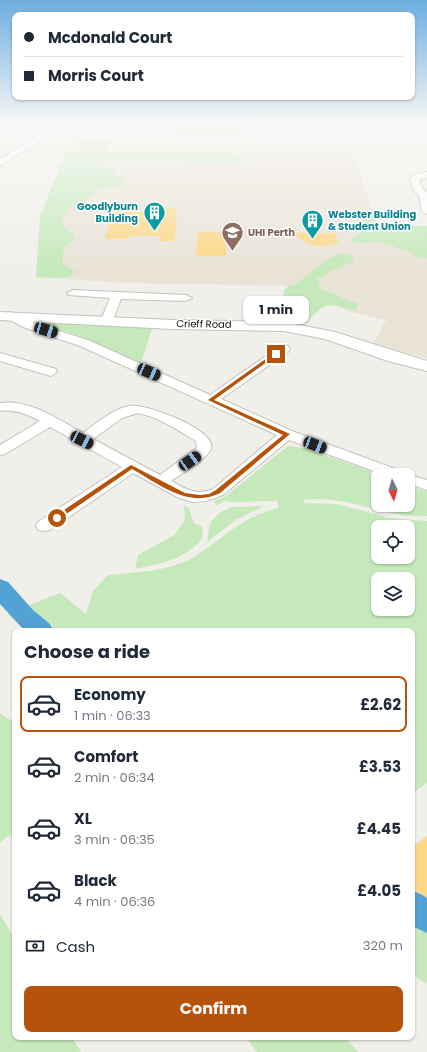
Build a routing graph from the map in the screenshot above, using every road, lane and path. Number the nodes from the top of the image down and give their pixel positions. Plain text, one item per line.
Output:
1 (427, 175) edge
2 (425, 195) edge
3 (427, 211) edge
4 (74, 293) dead end
5 (117, 295) junction
6 (186, 298) dead end
7 (4, 316) edge
8 (107, 320) junction
9 (284, 349) dead end
10 (0, 357) edge
11 (427, 366) edge
12 (51, 372) dead end
13 (210, 400) junction
14 (0, 407) edge
15 (49, 421) junction
16 (287, 434) junction
17 (82, 440) junction
18 (0, 451) edge
19 (131, 467) junction
20 (380, 468) edge
21 (415, 481) edge
22 (160, 482) junction
23 (427, 485) edge
24 (44, 526) dead end

1 - 2 street
2 - 3 street
4 - 5 street
5 - 6 street
5 - 8 street
7 - 8 main road, Crieff Road
7 - 13 street
8 - 11 main road, Crieff Road
9 - 13 street
10 - 12 street
13 - 16 street
14 - 15 street
15 - 17 street
15 - 18 street
16 - 20 street
16 - 22 street
17 - 19 street
17 - 22 street
19 - 22 street
19 - 24 street
21 - 23 street

